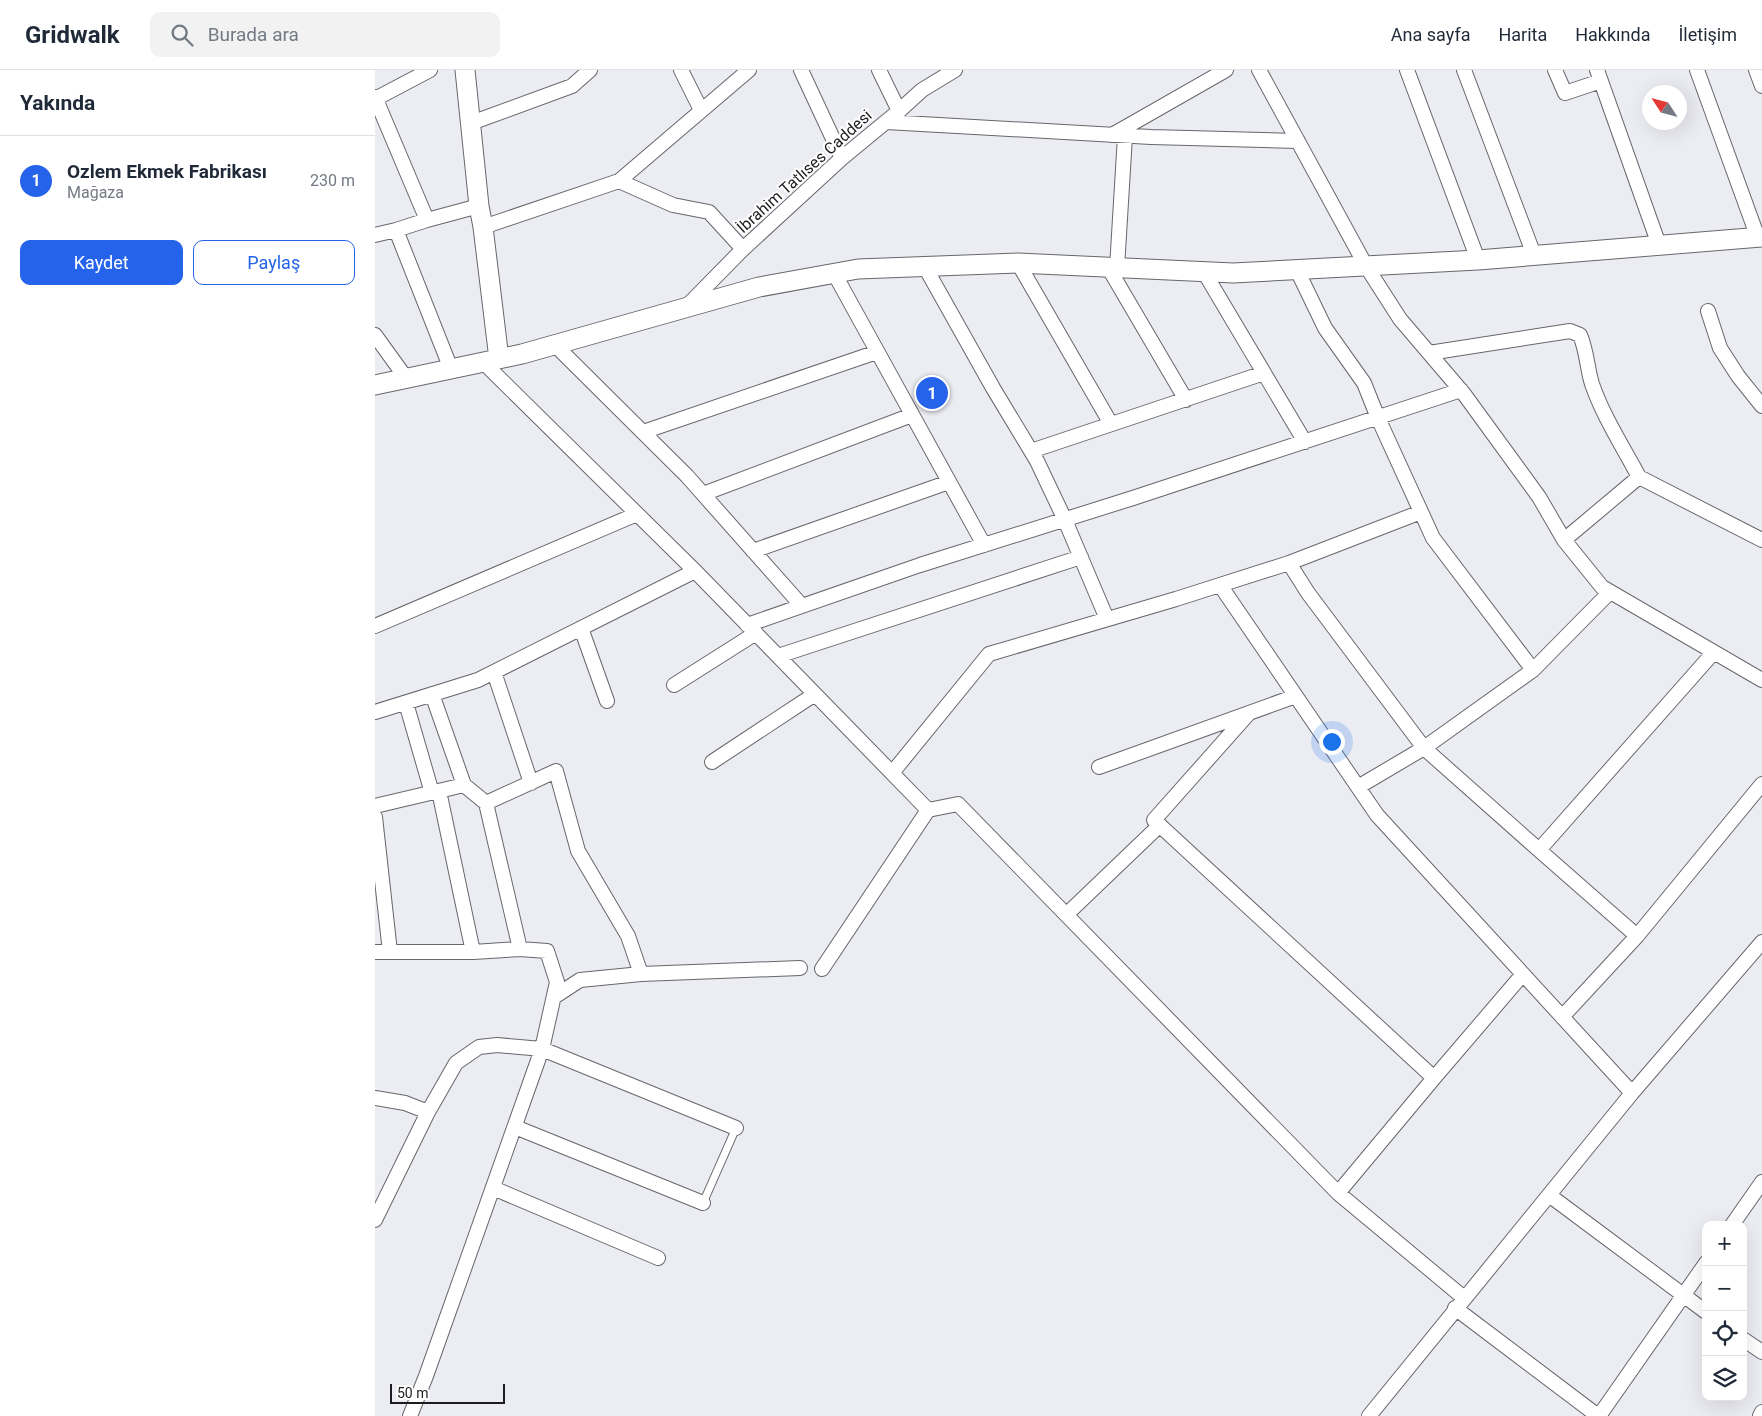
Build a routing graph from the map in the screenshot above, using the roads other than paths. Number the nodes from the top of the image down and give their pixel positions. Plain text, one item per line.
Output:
1 (430, 70) edge
2 (465, 70) edge
3 (589, 70) edge
4 (681, 70) edge
5 (749, 70) edge
6 (801, 70) edge
7 (879, 70) edge
8 (955, 70) edge
9 (1226, 70) edge
10 (1259, 70) edge
11 (1407, 70) edge
12 (1464, 70) edge
13 (1555, 70) edge
14 (1697, 70) edge
15 (1756, 70) edge
16 (1599, 76) edge
17 (1762, 86) edge
18 (375, 98) edge
19 (701, 110) junction
20 (899, 111) junction
21 (886, 122) junction
22 (471, 123) junction
23 (1119, 136) junction
24 (1298, 141) junction
25 (842, 158) junction
26 (619, 181) junction
27 (479, 206) junction
28 (427, 220) junction
29 (483, 227) junction
30 (395, 230) junction
31 (375, 235) edge
32 (1760, 238) edge
33 (1659, 245) junction
34 (743, 249) junction
35 (1534, 255) junction
36 (1478, 260) junction
37 (1019, 263) junction
38 (1366, 266) junction
39 (925, 267) junction
40 (1112, 268) junction
41 (1297, 270) junction
42 (1204, 272) junction
43 (834, 273) junction
44 (684, 309) junction
45 (1707, 311) dead end
46 (375, 336) edge
47 (555, 345) junction
48 (877, 352) junction
49 (1429, 353) junction
50 (491, 361) junction
51 (451, 369) junction
52 (1264, 374) junction
53 (406, 378) junction
54 (376, 383) edge
55 (1461, 390) junction
56 (1185, 400) junction
57 (1762, 406) edge
58 (912, 415) junction
59 (1377, 418) junction
60 (1111, 424) junction
61 (643, 432) junction
62 (1305, 442) junction
63 (1031, 451) junction
64 (1639, 476) junction
65 (949, 482) junction
66 (703, 494) junction
67 (1421, 512) junction
68 (637, 514) junction
69 (1065, 520) junction
70 (1565, 540) junction
71 (1762, 540) edge
72 (984, 545) junction
73 (753, 550) junction
74 (1081, 557) junction
75 (1289, 563) junction
76 (695, 571) junction
77 (1220, 585) junction
78 (1610, 592) junction
79 (802, 606) junction
80 (1107, 619) junction
81 (375, 626) edge
82 (581, 628) junction
83 (751, 629) junction
84 (1714, 652) junction
85 (778, 656) junction
86 (1533, 670) junction
87 (494, 672) junction
88 (1762, 680) edge
89 (674, 685) dead end
90 (432, 694) junction
91 (815, 694) junction
92 (1296, 696) junction
93 (607, 701) dead end
94 (406, 703) junction
95 (375, 712) edge
96 (1249, 713) junction
97 (1424, 748) junction
98 (711, 762) dead end
99 (1099, 767) dead end
100 (892, 773) junction
101 (531, 783) junction
102 (1762, 784) edge
103 (464, 785) junction
104 (1358, 787) junction
105 (435, 792) junction
106 (485, 802) junction
107 (375, 806) edge
108 (928, 810) junction
109 (375, 816) edge
110 (1160, 825) junction
111 (1539, 850) junction
112 (1067, 914) junction
113 (1637, 936) junction
114 (1762, 942) edge
115 (520, 949) junction
116 (375, 952) edge
117 (390, 952) junction
118 (473, 952) junction
119 (800, 968) dead end
120 (822, 969) dead end
121 (641, 974) junction
122 (1523, 974) junction
123 (554, 997) junction
124 (1562, 1017) junction
125 (542, 1048) junction
126 (1434, 1078) junction
127 (1632, 1093) junction
128 (375, 1098) edge
129 (428, 1112) junction
130 (515, 1127) junction
131 (736, 1128) joint
132 (1762, 1182) edge
133 (493, 1188) junction
134 (1338, 1193) junction
135 (1549, 1195) junction
136 (703, 1204) joint
137 (375, 1220) edge
138 (1736, 1221) edge
139 (658, 1258) dead end
140 (1704, 1266) edge
141 (1683, 1296) junction
142 (1459, 1303) junction
143 (1705, 1311) edge
144 (1747, 1342) edge
145 (1762, 1352) edge
146 (410, 1416) edge
147 (1369, 1416) edge
148 (1598, 1416) edge

1 - 18 street
2 - 22 main road
3 - 22 street
4 - 19 street
5 - 19 street
6 - 25 street
7 - 20 street
8 - 20 street, İbrahim Tatlıses Caddesi
9 - 23 street
10 - 24 street
11 - 36 street
12 - 35 street
13 - 16 street
14 - 32 street
15 - 17 street
16 - 33 street
18 - 28 street
19 - 26 street
20 - 21 street, İbrahim Tatlıses Caddesi
21 - 23 street
21 - 25 street, İbrahim Tatlıses Caddesi
22 - 27 main road
23 - 24 street
23 - 40 street
24 - 38 street
25 - 34 street, İbrahim Tatlıses Caddesi
26 - 29 street
26 - 34 street
27 - 28 street
27 - 29 main road
28 - 30 street
29 - 50 main road
30 - 31 street
30 - 51 street
32 - 33 main road
33 - 35 main road
34 - 44 street, İbrahim Tatlıses Caddesi
35 - 36 main road
36 - 38 main road
37 - 39 main road
37 - 40 main road
37 - 60 street
38 - 41 main road
38 - 49 street
39 - 43 main road
39 - 63 street
40 - 42 main road
40 - 56 street
41 - 42 main road
41 - 59 street
42 - 52 street
43 - 44 main road
43 - 48 street
44 - 47 main road
45 - 57 street
46 - 53 street
47 - 50 main road
47 - 61 street
48 - 58 street
48 - 61 street
49 - 55 street
49 - 64 street
50 - 51 main road
50 - 68 street
51 - 53 main road
52 - 56 street
52 - 62 street
53 - 54 main road
55 - 59 street
55 - 70 street
56 - 60 street
58 - 65 street
58 - 66 street
59 - 62 street
59 - 67 street
60 - 63 street
61 - 66 street
62 - 69 street
63 - 69 street
64 - 70 street
64 - 71 street
65 - 72 street
65 - 73 street
66 - 73 street
67 - 75 street
67 - 86 street
68 - 76 street
68 - 81 street
69 - 72 street
69 - 74 street
70 - 78 street
72 - 79 street
73 - 79 street
74 - 80 street
74 - 85 street
75 - 77 street
75 - 97 street
76 - 82 street
76 - 83 street
77 - 80 street
77 - 92 street
78 - 84 street
78 - 86 street
79 - 83 street
80 - 100 street
82 - 87 street
82 - 93 street
83 - 85 street
83 - 89 street
84 - 88 street
84 - 111 street
85 - 91 street
86 - 97 street
87 - 90 street
87 - 101 street
90 - 94 street
90 - 103 street
91 - 98 street
91 - 100 street
92 - 96 street
92 - 104 street
94 - 95 street
94 - 105 street
96 - 99 street
96 - 110 street
97 - 104 street
97 - 111 street
100 - 108 street
101 - 106 street
101 - 121 street
102 - 113 street
103 - 105 street
103 - 106 street
104 - 122 street
105 - 107 street
105 - 118 street
106 - 115 street
108 - 112 street
108 - 120 street
109 - 117 street
110 - 112 street
110 - 126 street
111 - 113 street
112 - 134 street
113 - 124 street
114 - 127 street
115 - 118 street
115 - 123 street
116 - 117 street
117 - 118 street
119 - 121 street
121 - 123 street
122 - 124 street
122 - 126 street
123 - 125 street
124 - 127 street
125 - 129 street
125 - 130 street
125 - 131 street
126 - 134 street
127 - 135 street
128 - 129 street
129 - 137 street
130 - 133 street
130 - 136 street
131 - 136 lane
132 - 138 street
133 - 139 street
133 - 146 street
134 - 142 street
135 - 141 street
135 - 142 street
140 - 141 street
141 - 143 street
141 - 148 street
142 - 147 street
142 - 148 street
144 - 145 street

